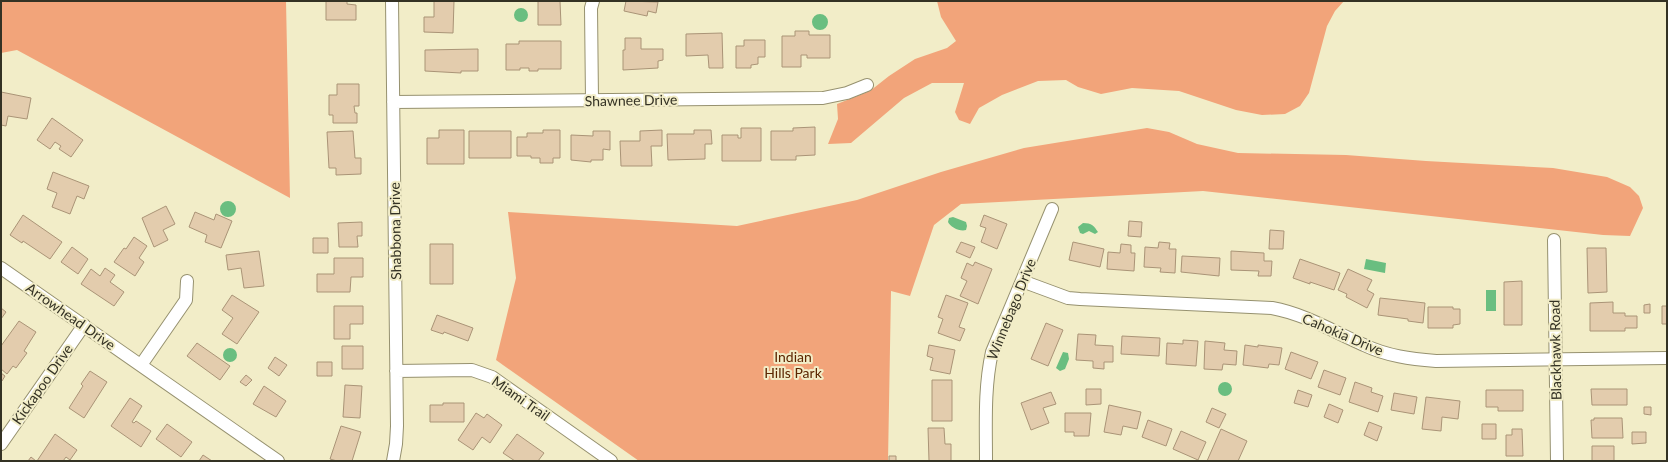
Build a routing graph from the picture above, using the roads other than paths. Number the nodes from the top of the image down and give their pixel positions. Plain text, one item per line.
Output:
1 (392, 1) edge
2 (593, 1) edge
3 (867, 85) dead end
4 (592, 100) junction
5 (393, 102) junction
6 (1052, 209) dead end
7 (1554, 240) dead end
8 (1, 268) edge
9 (187, 281) dead end
10 (1022, 281) junction
11 (84, 325) junction
12 (1667, 358) edge
13 (1556, 360) junction
14 (141, 365) junction
15 (396, 371) junction
16 (1, 444) edge
17 (278, 461) edge
18 (393, 461) edge
19 (611, 461) edge
20 (986, 461) edge
21 (1557, 461) edge

1 - 5 street, Shabbona Drive
2 - 4 street
3 - 4 street, Shawnee Drive
4 - 5 street, Shawnee Drive
5 - 15 street, Shabbona Drive
6 - 10 street, Winnebago Drive
7 - 13 street, Blackhawk Road
8 - 11 street, Arrowhead Drive
9 - 14 street
10 - 13 street, Cahokia Drive
10 - 20 street, Winnebago Drive
11 - 14 street, Arrowhead Drive
11 - 16 street, Kickapoo Drive
12 - 13 street, Cahokia Drive
13 - 21 street, Blackhawk Road
14 - 17 street, Arrowhead Drive
15 - 18 street, Shabbona Drive
15 - 19 street, Miami Trail

